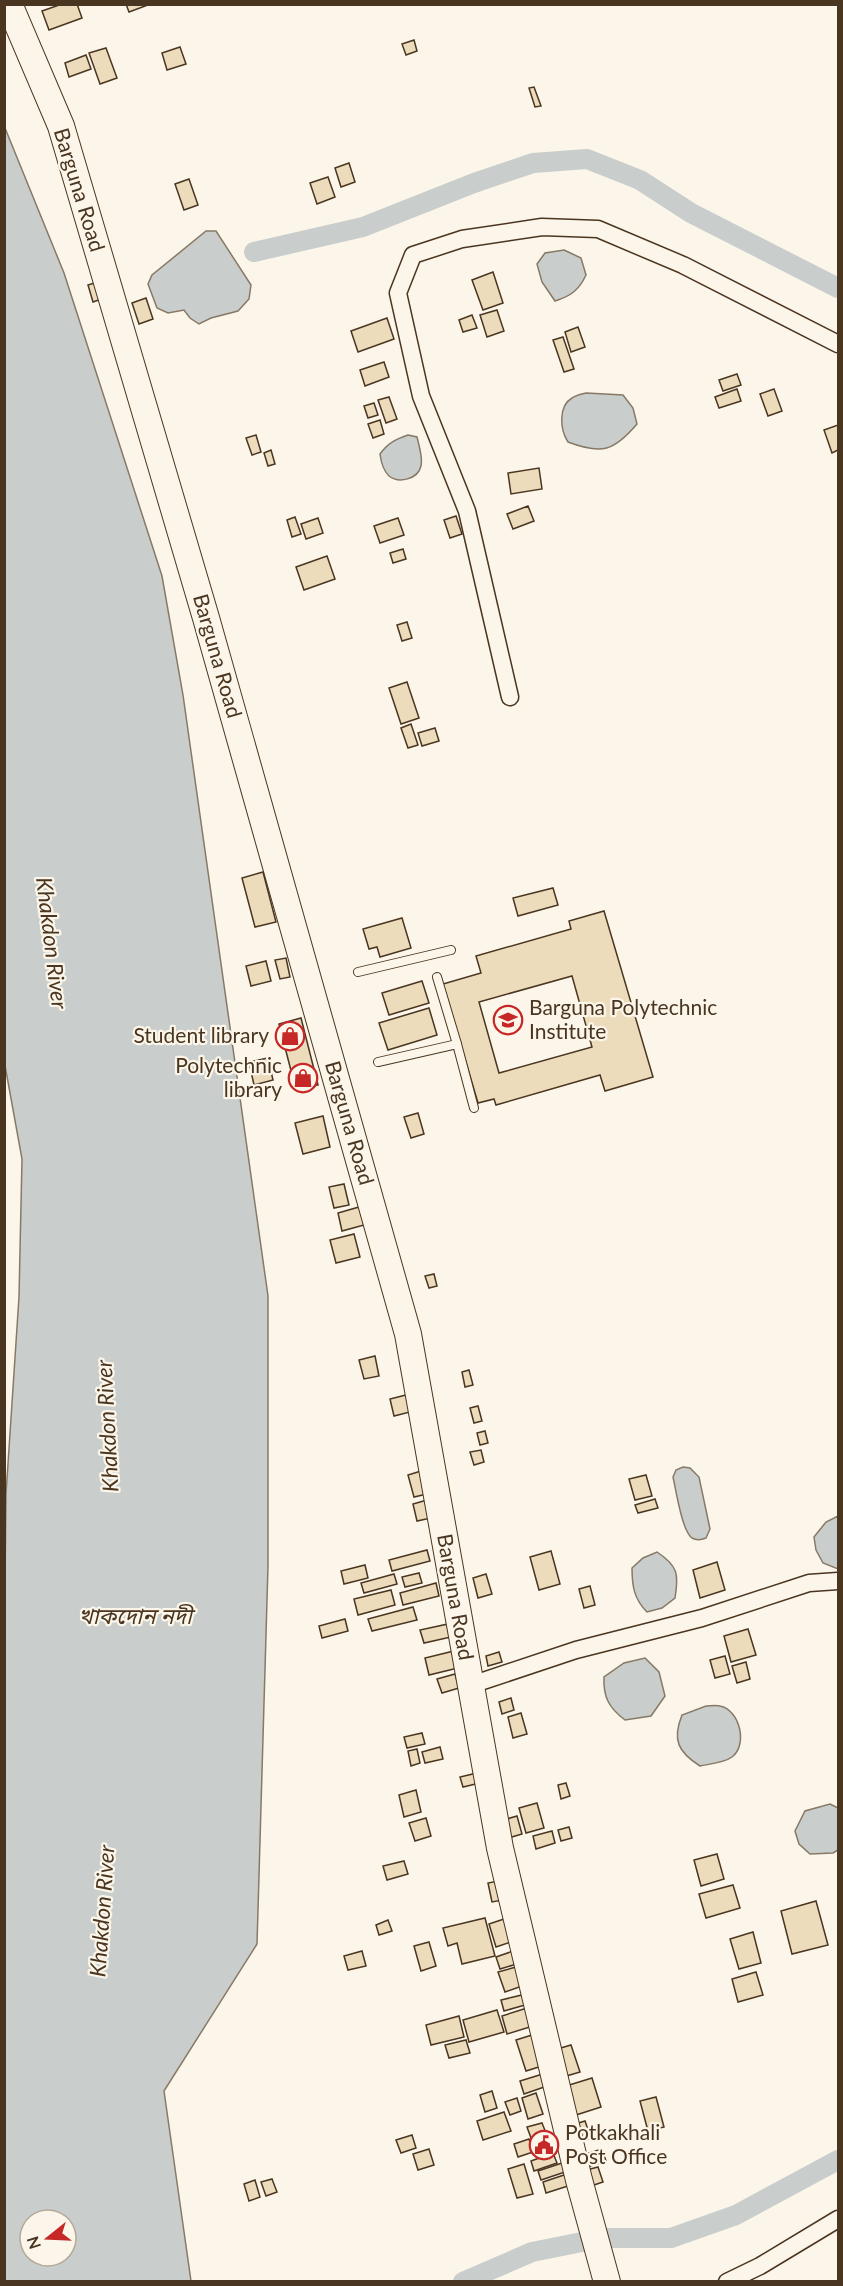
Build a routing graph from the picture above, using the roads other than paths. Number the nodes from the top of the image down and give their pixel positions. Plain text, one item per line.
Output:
1 (9, 4) edge
2 (838, 344) edge
3 (510, 697) dead end
4 (451, 950) dead end
5 (358, 972) dead end
6 (437, 977) dead end
7 (458, 1044) junction
8 (378, 1062) dead end
9 (474, 1108) dead end
10 (838, 1581) edge
11 (471, 1685) junction
12 (838, 2219) edge
13 (605, 2273) edge
14 (727, 2282) edge

1 - 11 main road, Barguna Road
2 - 3 street
4 - 5 lane
6 - 7 lane
7 - 8 lane
7 - 9 lane
10 - 11 street
11 - 13 main road, Barguna Road
12 - 14 street

